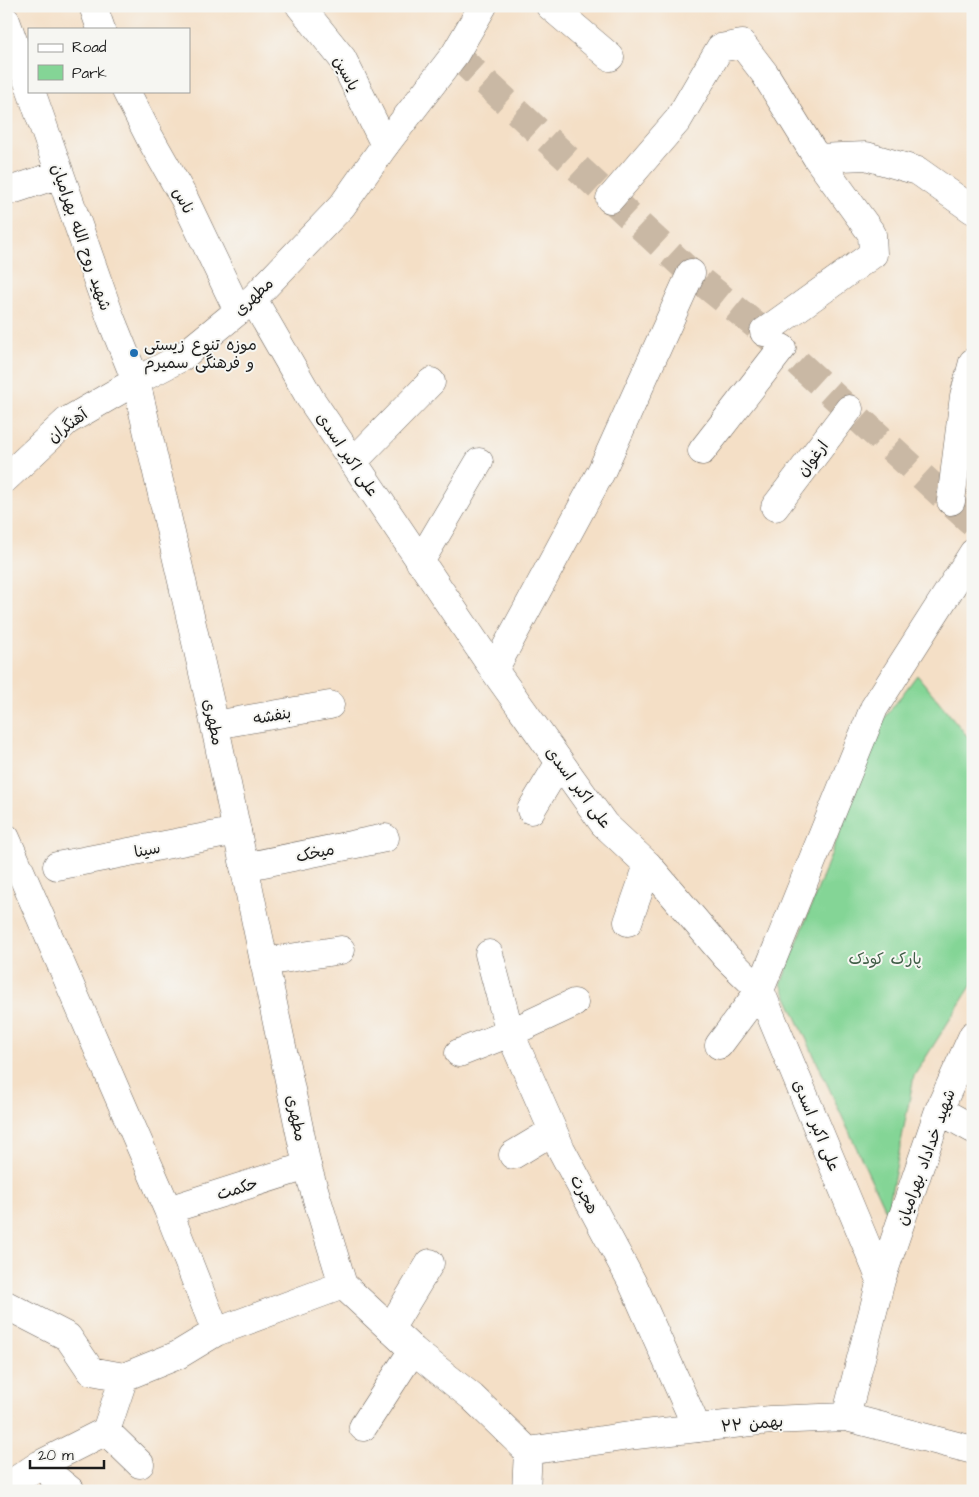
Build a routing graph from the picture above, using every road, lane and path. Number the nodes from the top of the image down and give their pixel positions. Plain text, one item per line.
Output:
1 (93, 6) edge
2 (300, 6) edge
3 (483, 6) edge
4 (550, 6) edge
5 (6, 21) edge
6 (101, 28) edge
7 (610, 57) dead end
8 (28, 82) edge
9 (31, 92) edge
10 (127, 92) edge
11 (385, 145) junction
12 (817, 158) junction
13 (60, 174) junction
14 (6, 192) edge
15 (610, 199) dead end
16 (973, 210) edge
17 (690, 274) dead end
18 (246, 305) junction
19 (973, 362) edge
20 (136, 381) junction
21 (432, 382) dead end
22 (849, 409) dead end
23 (702, 451) dead end
24 (353, 462) junction
25 (479, 462) dead end
26 (6, 478) edge
27 (951, 502) dead end
28 (775, 507) dead end
29 (973, 553) edge
30 (420, 562) junction
31 (494, 670) junction
32 (330, 704) dead end
33 (215, 725) junction
34 (560, 762) junction
35 (531, 810) dead end
36 (237, 832) junction
37 (6, 838) edge
38 (385, 838) dead end
39 (648, 865) junction
40 (57, 866) dead end
41 (244, 867) junction
42 (628, 922) dead end
43 (341, 950) dead end
44 (489, 954) dead end
45 (264, 962) junction
46 (760, 990) junction
47 (574, 1003) dead end
48 (510, 1032) junction
49 (973, 1035) edge
50 (719, 1045) dead end
51 (458, 1053) dead end
52 (939, 1110) junction
53 (973, 1129) edge
54 (553, 1131) junction
55 (513, 1155) dead end
56 (307, 1166) junction
57 (168, 1210) junction
58 (430, 1263) dead end
59 (881, 1280) junction
60 (343, 1285) junction
61 (6, 1305) edge
62 (390, 1329) junction
63 (216, 1332) junction
64 (414, 1350) junction
65 (124, 1378) junction
66 (846, 1417) junction
67 (363, 1427) dead end
68 (697, 1428) junction
69 (106, 1431) junction
70 (973, 1450) edge
71 (528, 1451) junction
72 (140, 1464) dead end
73 (39, 1465) junction
74 (6, 1487) edge
75 (71, 1491) edge
76 (526, 1491) edge

1 - 6 street
2 - 11 street, یاسین
3 - 11 street, مطهری
4 - 7 street
5 - 8 street
9 - 13 street, شهید روح الله بهرامیان
10 - 18 street, ناس
11 - 18 street, مطهری
12 - 15 street
12 - 16 street
12 - 23 street
13 - 14 street
13 - 20 street, شهید روح الله بهرامیان
17 - 31 street
18 - 20 street, مطهری
18 - 24 street, علی اکبر اسدی
19 - 27 street
20 - 26 street, آهنگران
20 - 33 street, مطهری
21 - 24 street
22 - 28 street, ارغوان
24 - 30 street, علی اکبر اسدی
25 - 30 street
29 - 46 street
30 - 31 street, علی اکبر اسدی
31 - 34 street, علی اکبر اسدی
32 - 33 street, بنفشه
33 - 36 street, مطهری
34 - 35 street
34 - 39 street, علی اکبر اسدی
36 - 40 street, سینا
36 - 41 street, مطهری
37 - 57 street
38 - 41 street, میخک
39 - 42 street
39 - 46 street, علی اکبر اسدی
41 - 45 street, مطهری
43 - 45 street
44 - 48 street, هجرت
45 - 56 street, مطهری
46 - 50 street
46 - 59 street, علی اکبر اسدی
47 - 48 street
48 - 51 street
48 - 54 street, هجرت
49 - 52 street, شهید خداداد بهرامیان
52 - 53 street
52 - 59 street, شهید خداداد بهرامیان
54 - 55 street
54 - 68 street, هجرت
56 - 57 street, حکمت
56 - 60 street, مطهری
57 - 63 street
58 - 62 street
59 - 66 street, شهید خداداد بهرامیان
60 - 62 street
60 - 63 street
61 - 65 street
62 - 64 street
63 - 65 street
64 - 67 street
64 - 71 street
65 - 69 street
66 - 68 street, ۲۲ بهمن
66 - 70 street, ۲۲ بهمن
68 - 71 street, ۲۲ بهمن
69 - 72 street
69 - 73 street
71 - 76 street
73 - 74 street
73 - 75 street

